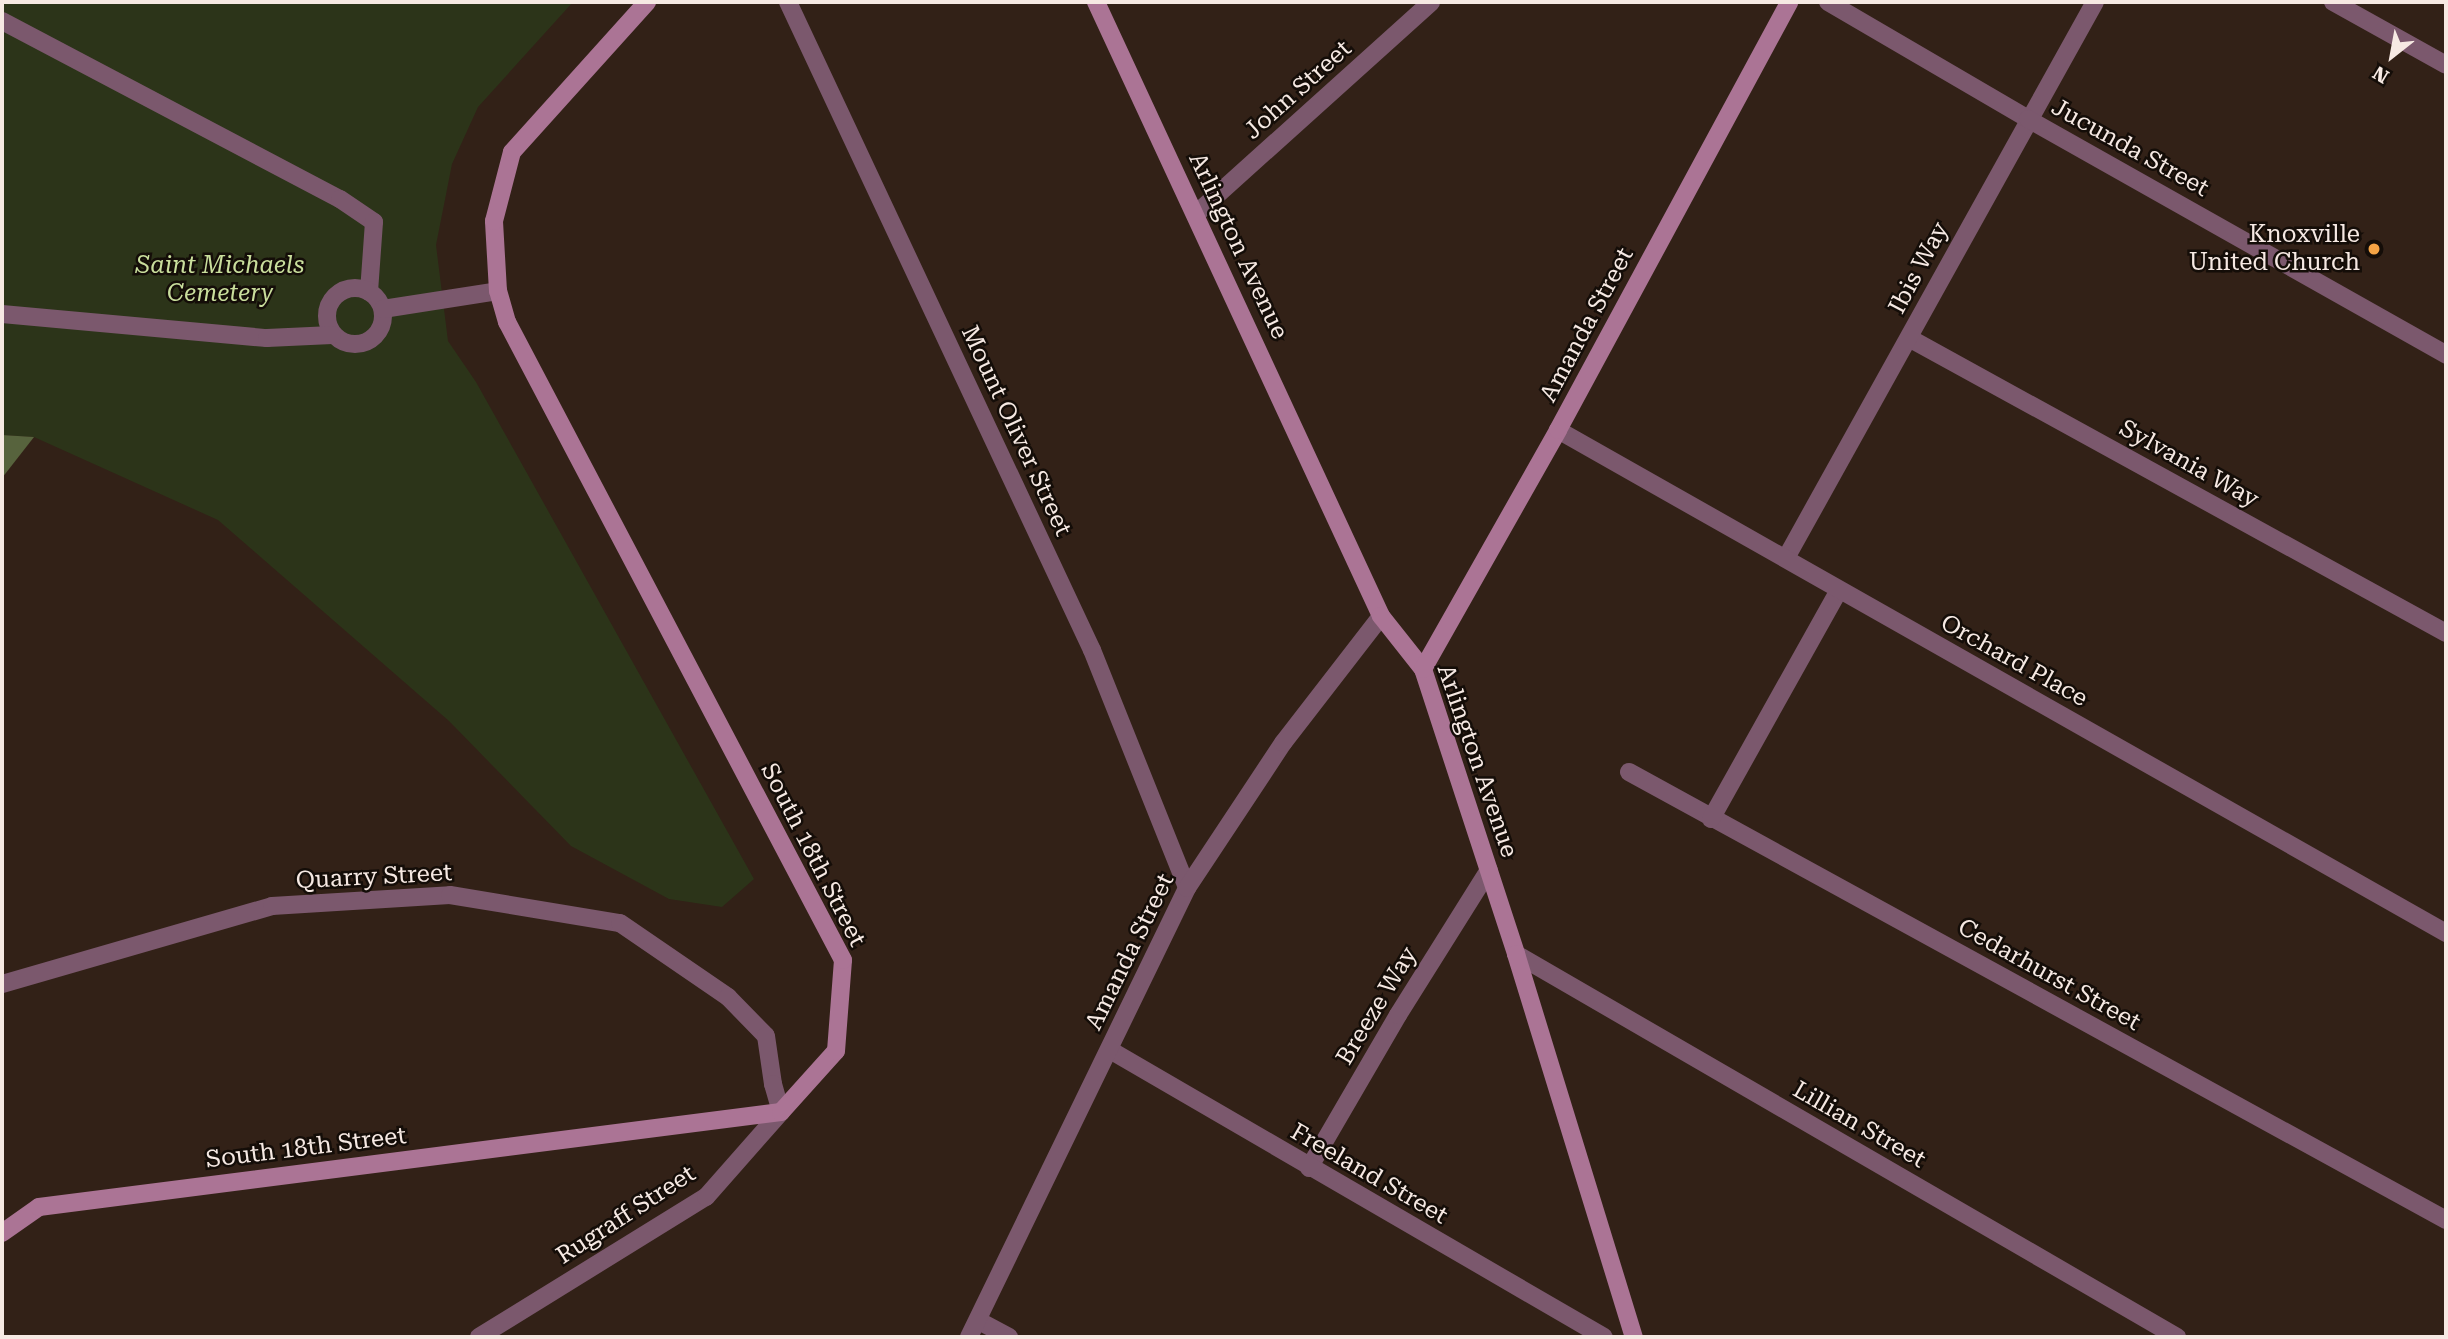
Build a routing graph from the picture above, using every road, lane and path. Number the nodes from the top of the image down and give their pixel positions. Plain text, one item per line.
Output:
1 (647, 2) edge
2 (788, 2) edge
3 (1096, 2) edge
4 (1431, 2) edge
5 (1789, 2) edge
6 (1828, 2) edge
7 (2095, 2) edge
8 (2333, 2) edge
9 (2, 21) edge
10 (2446, 65) edge
11 (2028, 119) junction
12 (1197, 213) junction
13 (498, 291) junction
14 (369, 292) junction
15 (383, 309) junction
16 (2, 314) edge
17 (332, 335) junction
18 (1909, 338) junction
19 (2446, 355) edge
20 (1558, 430) junction
21 (1786, 558) junction
22 (1839, 590) junction
23 (1381, 616) junction
24 (2446, 633) edge
25 (1423, 669) junction
26 (1629, 772) dead end
27 (1711, 819) junction
28 (1489, 870) junction
29 (1187, 888) junction
30 (2446, 933) edge
31 (1516, 954) junction
32 (2, 984) edge
33 (1110, 1050) junction
34 (781, 1112) junction
35 (1309, 1168) junction
36 (2446, 1220) edge
37 (2, 1233) edge
38 (979, 1321) junction
39 (479, 1337) edge
40 (969, 1337) edge
41 (1009, 1337) edge
42 (1604, 1337) edge
43 (1634, 1337) edge
44 (2177, 1337) edge

1 - 13 main road, South 18th Street
2 - 29 street, Mount Oliver Street
3 - 12 main road, Arlington Avenue
4 - 12 street, John Street
5 - 20 main road, Amanda Street
6 - 11 street, Jucunda Street
7 - 11 street, Ibis Way
8 - 10 street
9 - 14 street
11 - 18 street, Ibis Way
11 - 19 street, Jucunda Street
12 - 23 main road, Arlington Avenue
13 - 15 street
13 - 34 main road, South 18th Street
14 - 15 street
14 - 17 street
15 - 17 street
16 - 17 street
18 - 21 street, Ibis Way
18 - 24 street, Sylvania Way
20 - 21 street, Orchard Place
20 - 25 main road, Amanda Street
21 - 22 street, Orchard Place
22 - 27 street
22 - 30 street, Orchard Place
23 - 25 main road, Arlington Avenue
23 - 29 street, Amanda Street
25 - 28 main road, Arlington Avenue
26 - 27 street, Cedarhurst Street
27 - 36 street, Cedarhurst Street
28 - 31 main road, Arlington Avenue
28 - 35 street, Breeze Way
29 - 33 street, Amanda Street
31 - 43 main road, Arlington Avenue
31 - 44 street, Lillian Street
32 - 34 street, Quarry Street
33 - 35 street, Freeland Street
33 - 38 street, Amanda Street
34 - 37 main road, South 18th Street
34 - 39 street, Rugraff Street
35 - 42 street, Freeland Street
38 - 40 street, Amanda Street
38 - 41 street

